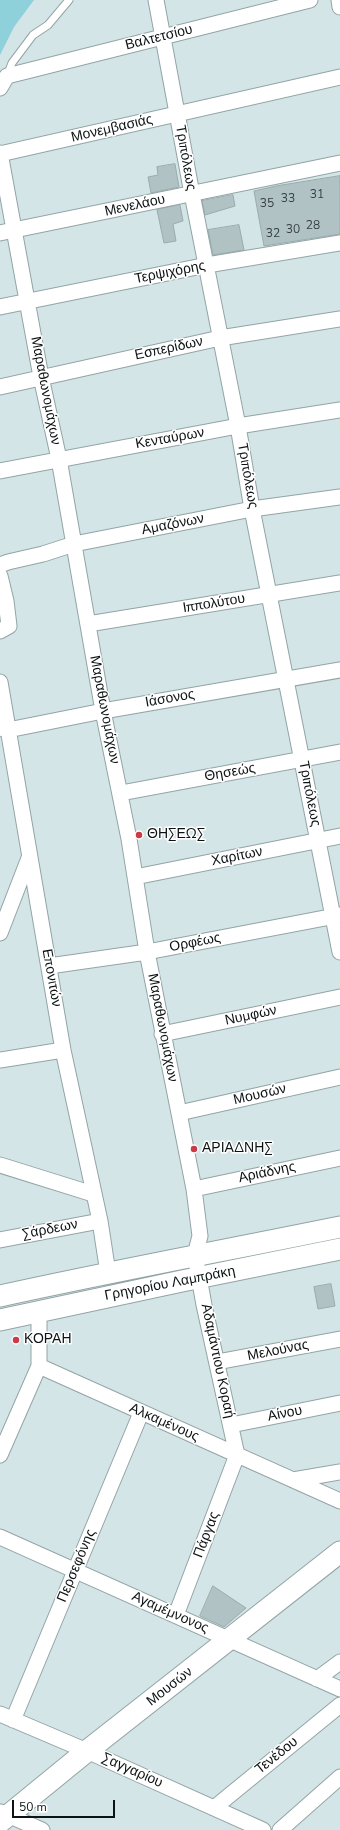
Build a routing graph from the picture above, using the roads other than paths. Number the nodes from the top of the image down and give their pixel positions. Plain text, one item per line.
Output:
1 (68, 0) edge
2 (156, 0) edge
3 (310, 0) edge
4 (339, 0) edge
5 (340, 7) edge
6 (162, 38) junction
7 (340, 77) edge
8 (3, 82) edge
9 (177, 114) junction
10 (0, 154) edge
11 (340, 163) edge
12 (192, 194) junction
13 (7, 232) edge
14 (340, 243) edge
15 (207, 266) junction
16 (28, 300) junction
17 (0, 307) edge
18 (340, 319) edge
19 (220, 338) junction
20 (41, 377) junction
21 (0, 387) edge
22 (340, 410) edge
23 (238, 426) junction
24 (59, 459) junction
25 (0, 471) edge
26 (340, 497) edge
27 (252, 509) junction
28 (74, 544) junction
29 (4, 564) edge
30 (0, 576) edge
31 (340, 583) edge
32 (269, 596) junction
33 (88, 624) junction
34 (0, 631) edge
35 (340, 670) edge
36 (286, 679) junction
37 (0, 682) edge
38 (104, 711) junction
39 (4, 729) edge
40 (340, 752) edge
41 (302, 760) junction
42 (121, 793) junction
43 (340, 836) edge
44 (319, 841) junction
45 (29, 858) junction
46 (135, 877) junction
47 (336, 916) edge
48 (1, 928) edge
49 (146, 952) junction
50 (340, 952) edge
51 (48, 966) junction
52 (340, 998) edge
53 (162, 1034) junction
54 (63, 1050) junction
55 (0, 1060) edge
56 (340, 1077) edge
57 (179, 1113) junction
58 (340, 1158) edge
59 (0, 1165) edge
60 (194, 1189) junction
61 (93, 1194) junction
62 (100, 1221) junction
63 (340, 1227) edge
64 (0, 1240) edge
65 (340, 1249) edge
66 (198, 1266) junction
67 (108, 1272) junction
68 (0, 1296) edge
69 (39, 1311) junction
70 (0, 1320) edge
71 (340, 1339) edge
72 (217, 1362) junction
73 (39, 1366) junction
74 (340, 1403) edge
75 (141, 1413) junction
76 (231, 1425) junction
77 (0, 1455) edge
78 (237, 1455) junction
79 (340, 1472) edge
80 (293, 1480) junction
81 (340, 1501) edge
82 (0, 1537) edge
83 (340, 1552) edge
84 (75, 1571) junction
85 (176, 1615) junction
86 (231, 1640) junction
87 (340, 1662) edge
88 (317, 1679) junction
89 (340, 1689) edge
90 (340, 1705) edge
91 (6, 1717) edge
92 (87, 1751) junction
93 (340, 1777) edge
94 (214, 1808) junction
95 (3, 1816) edge
96 (42, 1830) edge
97 (263, 1830) edge
98 (280, 1830) edge

1 - 8 lane
2 - 6 street, Τριπόλεως
3 - 6 street, Βαλτετσίου
4 - 5 street
6 - 8 street, Βαλτετσίου
6 - 9 street, Τριπόλεως
7 - 9 street, Μονεμβασιάς
9 - 10 street, Μονεμβασιάς
9 - 12 street, Τριπόλεως
10 - 13 street, Μαραθωνομάχων
11 - 12 street, Μενελάου
12 - 13 street, Μενελάου
12 - 15 street, Τριπόλεως
13 - 16 street, Μαραθωνομάχων
14 - 15 street, Τερψιχόρης
15 - 16 street, Τερψιχόρης
15 - 19 street, Τριπόλεως
16 - 17 street, Τερψιχόρης
16 - 20 street, Μαραθωνομάχων
18 - 19 street, Εσπερίδων
19 - 20 street, Εσπερίδων
19 - 23 street, Τριπόλεως
20 - 21 street, Εσπερίδων
20 - 24 street, Μαραθωνομάχων
22 - 23 street, Κενταύρων
23 - 24 street, Κενταύρων
23 - 27 street, Τριπόλεως
24 - 25 street, Κενταύρων
24 - 28 street, Μαραθωνομάχων
26 - 27 street, Αμαζόνων
27 - 28 street, Αμαζόνων
27 - 32 street, Τριπόλεως
28 - 29 street, Αμαζόνων
28 - 33 street, Μαραθωνομάχων
30 - 34 street
31 - 32 street, Ιππολύτου
32 - 33 street, Ιππολύτου
32 - 36 street, Τριπόλεως
33 - 38 street, Μαραθωνομάχων
35 - 36 street, Ιάσονος
36 - 38 street, Ιάσονος
36 - 41 street, Τριπόλεως
37 - 39 street, Επονιτών
38 - 39 street, Ιάσονος
38 - 42 street, Μαραθωνομάχων
39 - 45 street, Επονιτών
40 - 41 street, Θησεώς
41 - 42 street, Θησεώς
41 - 44 street, Τριπόλεως
42 - 46 street, Μαραθωνομάχων
43 - 44 street, Χαρίτων
44 - 46 street, Χαρίτων
44 - 47 street, Τριπόλεως
45 - 48 street
45 - 51 street, Επονιτών
46 - 49 street, Μαραθωνομάχων
47 - 49 street, Ορφέως
47 - 50 street, Τριπόλεως
49 - 51 street, Ορφέως
49 - 53 street, Μαραθωνομάχων
51 - 54 street, Επονιτών
52 - 53 street, Νυμφών
53 - 57 street, Μαραθωνομάχων
54 - 55 street
54 - 61 street, Επονιτών
56 - 57 street, Μουσών
57 - 60 street, Μαραθωνομάχων
58 - 60 street, Αριάδνης
59 - 61 street
60 - 66 street, Μαραθωνομάχων
61 - 62 street, Επονιτών
62 - 64 street, Σάρδεων
62 - 67 street, Επονιτών
63 - 66 main road, Γρηγορίου Λαμπράκη
65 - 66 main road, Γρηγορίου Λαμπράκη
66 - 67 main road, Γρηγορίου Λαμπράκη
66 - 69 main road, Γρηγορίου Λαμπράκη
66 - 72 street, Αδαμάντιου Κοραή
67 - 68 main road, Γρηγορίου Λαμπράκη
69 - 70 main road, Γρηγορίου Λαμπράκη
69 - 73 street
71 - 72 street, Μελούνας
72 - 76 street, Αδαμάντιου Κοραή
73 - 75 street, Αλκαμένους
73 - 77 street
74 - 76 street, Αίνου
75 - 78 street, Αλκαμένους
75 - 84 street, Περσεφόνης
76 - 78 street, Αδαμάντιου Κοραή
78 - 80 street, Αλκαμένους
78 - 85 street, Πάργας
79 - 80 street
80 - 81 street, Αλκαμένους
82 - 84 street, Αγαμέμνονος
83 - 86 main road, Μουσών
84 - 85 street, Αγαμέμνονος
84 - 91 street, Περσεφόνης
85 - 86 street, Αγαμέμνονος
86 - 88 street, Αγαμέμνονος
86 - 92 main road, Μουσών
87 - 88 street
88 - 89 street, Αγαμέμνονος
90 - 94 street, Τενέδου
91 - 92 street, Σαγγαρίου
92 - 94 street, Σαγγαρίου
92 - 95 main road, Μουσών
93 - 98 street
94 - 97 street, Σαγγαρίου
95 - 96 street

